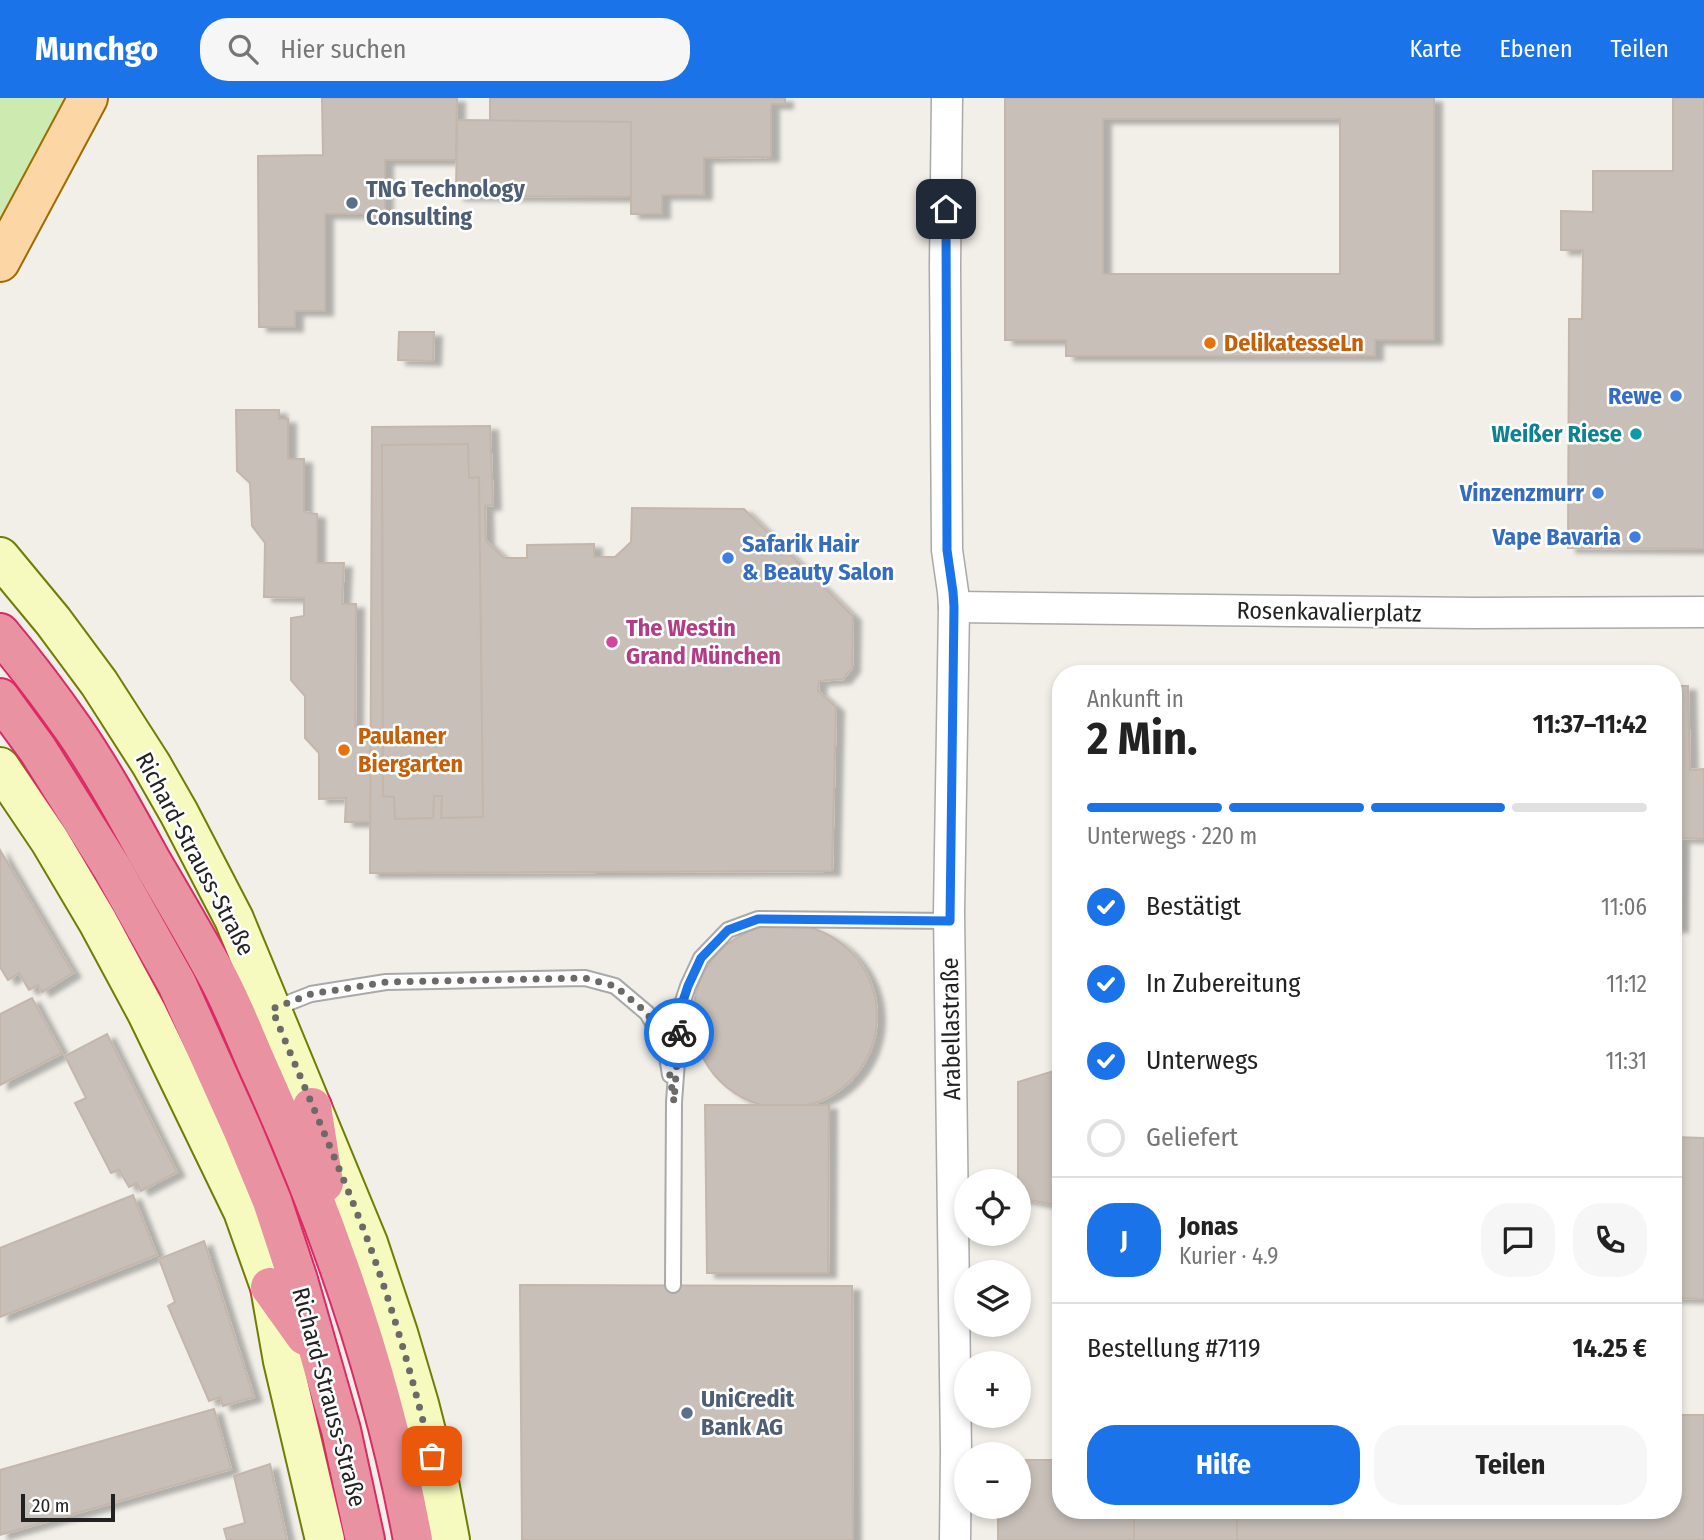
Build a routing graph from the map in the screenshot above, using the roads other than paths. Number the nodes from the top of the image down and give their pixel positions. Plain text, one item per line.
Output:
1 (88, 98) edge
2 (947, 98) edge
3 (0, 262) edge
4 (0, 557) edge
5 (954, 607) junction
6 (1704, 611) edge
7 (0, 633) edge
8 (0, 698) edge
9 (0, 767) edge
10 (950, 921) junction
11 (272, 1009) junction
12 (674, 1102) junction
13 (312, 1107) junction
14 (335, 1254) junction
15 (673, 1285) dead end
16 (270, 1287) junction
17 (320, 1358) junction
18 (325, 1540) edge
19 (365, 1540) edge
20 (413, 1540) edge
21 (450, 1540) edge
22 (956, 1540) edge

1 - 3 main road
2 - 5 street, Arabellastraße
4 - 11 main road, Richard-Strauss-Straße
5 - 6 street, Rosenkavalierplatz
5 - 10 street, Arabellastraße
7 - 14 highway, Richard-Strauss-Straße
8 - 17 highway, Richard-Strauss-Straße
9 - 16 main road, Richard-Strauss-Straße
10 - 12 lane
10 - 22 street, Arabellastraße
11 - 12 lane
11 - 13 main road, Richard-Strauss-Straße
12 - 15 lane
13 - 14 highway
13 - 21 main road, Richard-Strauss-Straße
14 - 20 highway, Richard-Strauss-Straße
16 - 17 highway
16 - 18 main road, Richard-Strauss-Straße
17 - 19 highway, Richard-Strauss-Straße

